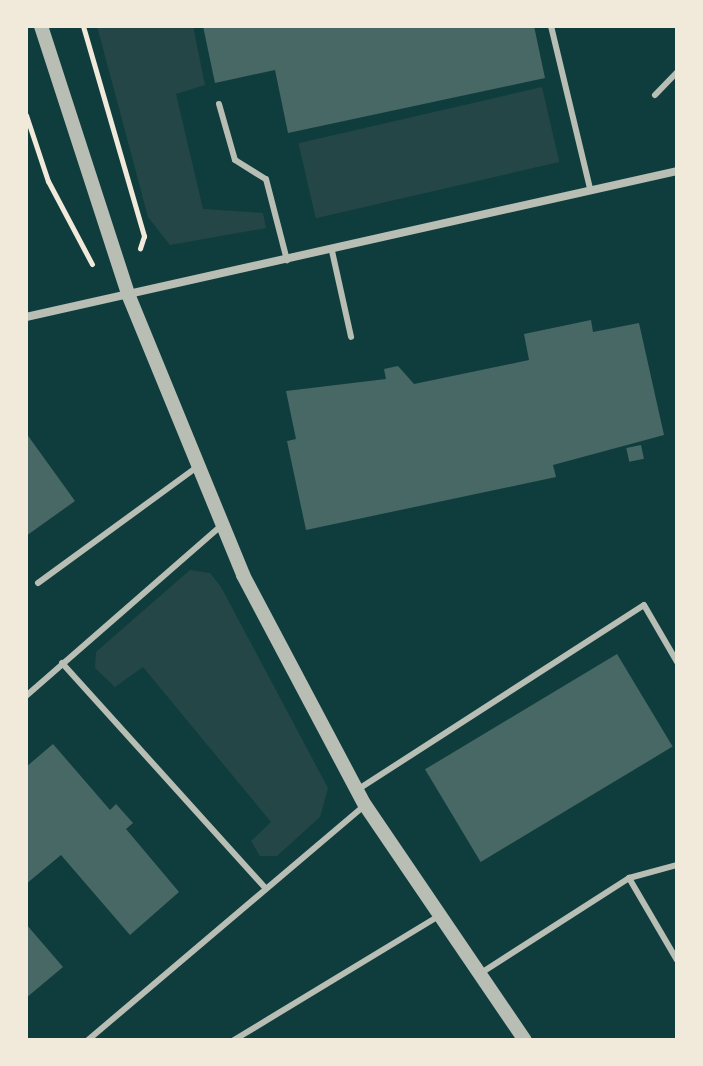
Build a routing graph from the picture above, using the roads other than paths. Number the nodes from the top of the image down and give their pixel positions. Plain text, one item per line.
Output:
1 (41, 26) edge
2 (551, 26) edge
3 (677, 72) edge
4 (655, 95) dead end
5 (219, 104) dead end
6 (677, 171) edge
7 (590, 189) junction
8 (332, 251) junction
9 (287, 260) junction
10 (128, 294) junction
11 (26, 317) edge
12 (351, 337) dead end
13 (197, 467) junction
14 (220, 527) junction
15 (38, 583) dead end
16 (677, 662) edge
17 (62, 663) junction
18 (26, 696) edge
19 (357, 790) junction
20 (365, 805) junction
21 (677, 865) edge
22 (629, 878) junction
23 (266, 889) junction
24 (437, 917) junction
25 (677, 960) edge
26 (478, 975) junction
27 (88, 1040) edge
28 (234, 1040) edge
29 (525, 1040) edge

1 - 10 street
2 - 7 lane
3 - 4 lane
5 - 9 lane
6 - 7 street
7 - 8 street
8 - 9 street
8 - 12 lane
9 - 10 street
10 - 11 street
10 - 13 street
13 - 14 street
13 - 15 lane
14 - 17 lane
14 - 19 street
16 - 19 lane
17 - 18 lane
17 - 23 lane
19 - 20 street
20 - 23 lane
20 - 24 street
21 - 22 lane
22 - 25 lane
22 - 26 lane
23 - 27 lane
24 - 26 street
24 - 28 lane
26 - 29 street

